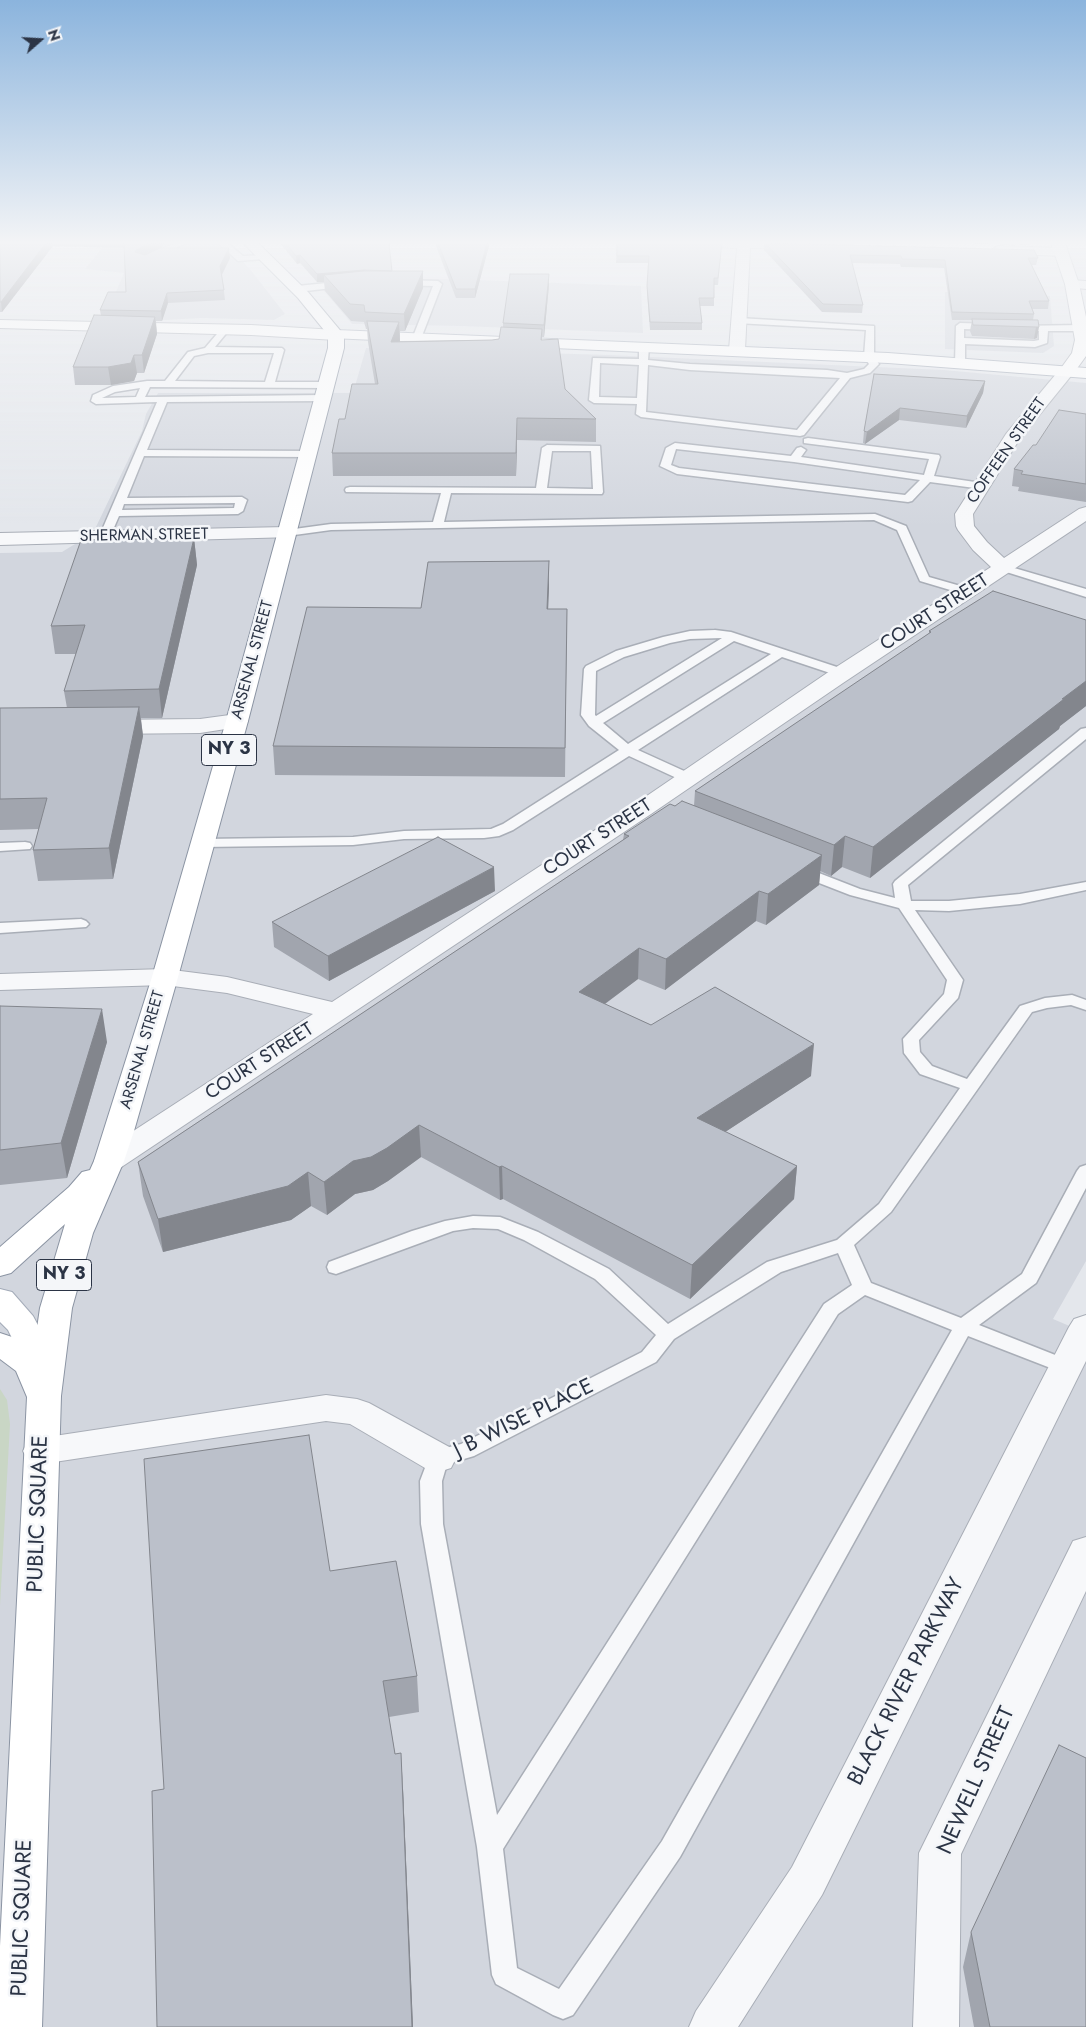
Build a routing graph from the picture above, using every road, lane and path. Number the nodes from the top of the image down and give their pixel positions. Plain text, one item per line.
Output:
1 (219, 338) edge
2 (336, 338) edge
3 (388, 338) edge
4 (738, 338) edge
5 (870, 338) edge
6 (960, 338) edge
7 (979, 338) edge
8 (1022, 338) edge
9 (1044, 338) edge
10 (1083, 338) edge
11 (416, 339) joint
12 (960, 341) junction
13 (208, 350) junction
14 (737, 350) junction
15 (644, 355) junction
16 (869, 357) junction
17 (960, 363) junction
18 (1067, 371) junction
19 (1086, 372) edge
20 (847, 376) junction
21 (147, 384) junction
22 (168, 384) junction
23 (269, 385) junction
24 (325, 392) junction
25 (163, 399) junction
26 (139, 400) junction
27 (642, 401) junction
28 (804, 437) junction
29 (140, 453) junction
30 (308, 454) junction
31 (794, 459) junction
32 (928, 478) junction
33 (982, 486) junction
34 (350, 490) dead end
35 (447, 490) junction
36 (541, 491) junction
37 (120, 501) junction
38 (115, 513) junction
39 (1086, 513) edge
40 (438, 525) junction
41 (287, 533) junction
42 (105, 537) junction
43 (0, 540) edge
44 (1004, 568) junction
45 (968, 591) junction
46 (1086, 593) edge
47 (733, 637) junction
48 (780, 653) junction
49 (842, 673) junction
50 (236, 722) junction
51 (594, 723) junction
52 (86, 727) edge
53 (1086, 732) edge
54 (627, 750) junction
55 (688, 778) junction
56 (202, 843) junction
57 (25, 846) dead end
58 (0, 847) edge
59 (792, 867) edge
60 (1086, 886) edge
61 (904, 905) junction
62 (81, 924) dead end
63 (0, 928) edge
64 (165, 977) junction
65 (0, 982) edge
66 (1086, 1005) edge
67 (337, 1011) junction
68 (970, 1086) junction
69 (109, 1161) junction
70 (1086, 1171) edge
71 (844, 1244) junction
72 (0, 1265) edge
73 (336, 1267) dead end
74 (863, 1287) junction
75 (0, 1300) edge
76 (963, 1327) junction
77 (1086, 1327) edge
78 (667, 1334) junction
79 (0, 1346) edge
80 (1066, 1366) junction
81 (44, 1396) junction
82 (42, 1451) junction
83 (438, 1458) junction
84 (1086, 1552) edge
85 (490, 1847) junction
86 (19, 2027) edge
87 (712, 2027) edge
88 (936, 2027) edge

1 - 13 lane
2 - 24 main road, ARSENAL STREET / NY 3
3 - 11 main road
4 - 14 street
5 - 16 lane
6 - 12 lane
7 - 12 lane
8 - 9 lane
10 - 18 main road, COFFEEN STREET
11 - 15 main road
12 - 17 lane
13 - 22 lane
13 - 23 lane
14 - 15 main road
14 - 16 main road
15 - 20 lane
15 - 27 lane
15 - 27 lane
16 - 17 main road
16 - 20 lane
17 - 18 main road
18 - 19 main road
18 - 33 street, COFFEEN STREET
20 - 28 lane
21 - 22 lane
21 - 26 lane
21 - 26 lane
22 - 23 lane
23 - 24 lane
24 - 25 lane
24 - 30 main road, ARSENAL STREET / NY 3
25 - 26 lane
25 - 29 lane
27 - 28 lane
28 - 31 lane
28 - 32 lane
29 - 30 lane
29 - 37 lane
30 - 41 main road, ARSENAL STREET / NY 3
31 - 32 lane
31 - 32 lane
32 - 33 lane
33 - 44 street, COFFEEN STREET
34 - 35 lane
35 - 36 lane
35 - 40 lane
36 - 36 lane
37 - 38 lane
37 - 38 lane
38 - 42 lane
39 - 44 street, COURT STREET
40 - 41 lane
40 - 45 lane
41 - 42 street, SHERMAN STREET
41 - 50 main road, ARSENAL STREET / NY 3
42 - 43 street, SHERMAN STREET
44 - 45 street, COURT STREET
44 - 46 lane
45 - 49 street, COURT STREET
47 - 48 lane
47 - 51 lane
47 - 51 lane
48 - 49 lane
48 - 54 lane
49 - 55 street, COURT STREET
50 - 52 street
50 - 56 main road, ARSENAL STREET / NY 3
51 - 54 lane
53 - 61 lane
54 - 55 lane
54 - 56 lane
55 - 67 street, COURT STREET
56 - 64 main road, ARSENAL STREET / NY 3
57 - 58 lane
59 - 61 lane
60 - 61 lane
61 - 68 lane
62 - 63 lane
64 - 65 street
64 - 67 street
64 - 69 main road, ARSENAL STREET / NY 3
66 - 68 lane
67 - 69 street, COURT STREET
68 - 71 lane
69 - 72 main road, NY 3
69 - 81 main road, PUBLIC SQUARE / NY 3
70 - 76 lane
71 - 74 lane
71 - 78 lane, J B WISE PLACE
73 - 78 lane
74 - 76 lane
74 - 85 lane
75 - 81 main road
76 - 80 lane
76 - 85 lane, J B WISE PLACE
77 - 80 street, BLACK RIVER PARKWAY
78 - 83 lane, J B WISE PLACE
79 - 81 main road
80 - 87 street, BLACK RIVER PARKWAY
81 - 82 main road, PUBLIC SQUARE
82 - 83 street
82 - 86 main road, PUBLIC SQUARE
83 - 85 lane, J B WISE PLACE
84 - 88 street, NEWELL STREET

